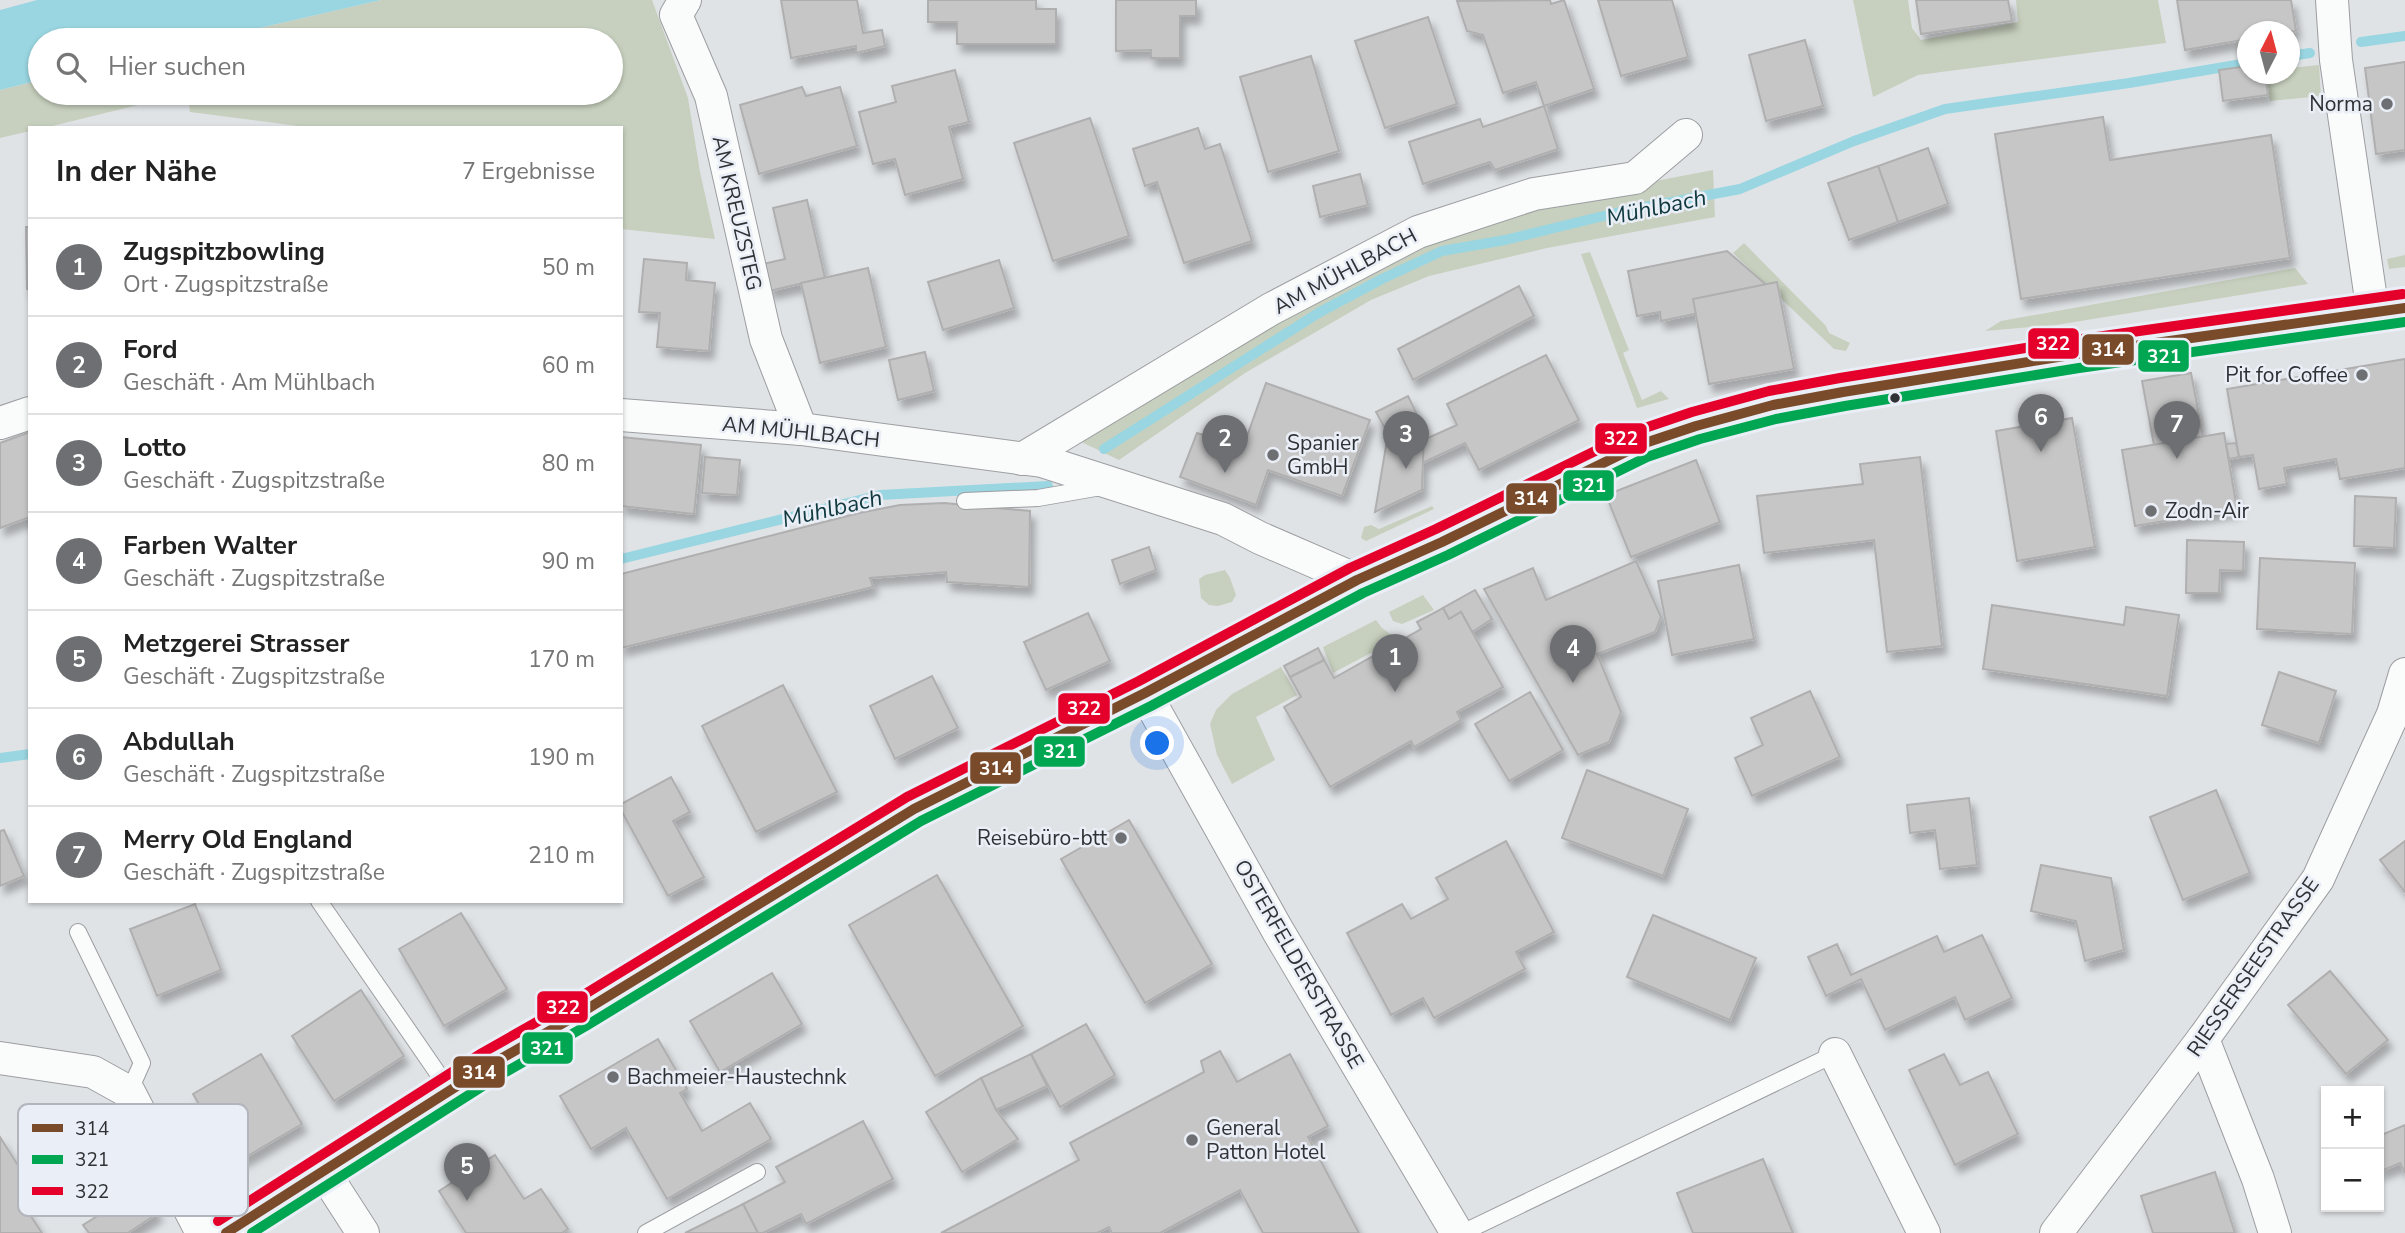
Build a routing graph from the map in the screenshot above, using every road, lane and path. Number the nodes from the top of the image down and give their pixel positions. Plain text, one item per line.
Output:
1 (685, 0) edge
2 (2332, 0) edge
3 (1686, 135) dead end
4 (2389, 310) edge
5 (28, 414) edge
6 (623, 415) edge
7 (0, 423) edge
8 (801, 429) junction
9 (1032, 460) junction
10 (1106, 483) junction
11 (965, 501) dead end
12 (1357, 580) junction
13 (2405, 674) edge
14 (1145, 693) junction
15 (320, 903) edge
16 (78, 932) dead end
17 (2203, 1039) junction
18 (1835, 1054) joint
19 (0, 1058) edge
20 (450, 1091) junction
21 (129, 1092) junction
22 (135, 1104) edge
23 (323, 1171) junction
24 (757, 1172) dead end
25 (193, 1216) edge
26 (202, 1233) edge
27 (226, 1233) edge
28 (363, 1233) edge
29 (646, 1233) edge
30 (1460, 1233) edge
31 (1924, 1233) edge
32 (2056, 1233) edge
33 (2276, 1233) edge

1 - 8 street, AM KREUZSTEG
2 - 4 street
3 - 9 street, AM MÜHLBACH
4 - 12 main road
5 - 7 street
6 - 8 street, AM MÜHLBACH
8 - 9 street, AM MÜHLBACH
9 - 10 street, AM MÜHLBACH
10 - 11 lane
10 - 12 street, AM MÜHLBACH
12 - 14 main road
13 - 17 street, RIESSERSEESTRASSE
14 - 20 main road
14 - 30 street, OSTERFELDERSTRASSE
15 - 20 lane
16 - 21 lane
17 - 32 street, RIESSERSEESTRASSE
17 - 33 street
18 - 30 lane
18 - 31 street
19 - 21 street
20 - 23 main road
21 - 22 street
23 - 27 main road
23 - 28 street
24 - 29 lane
25 - 26 street

